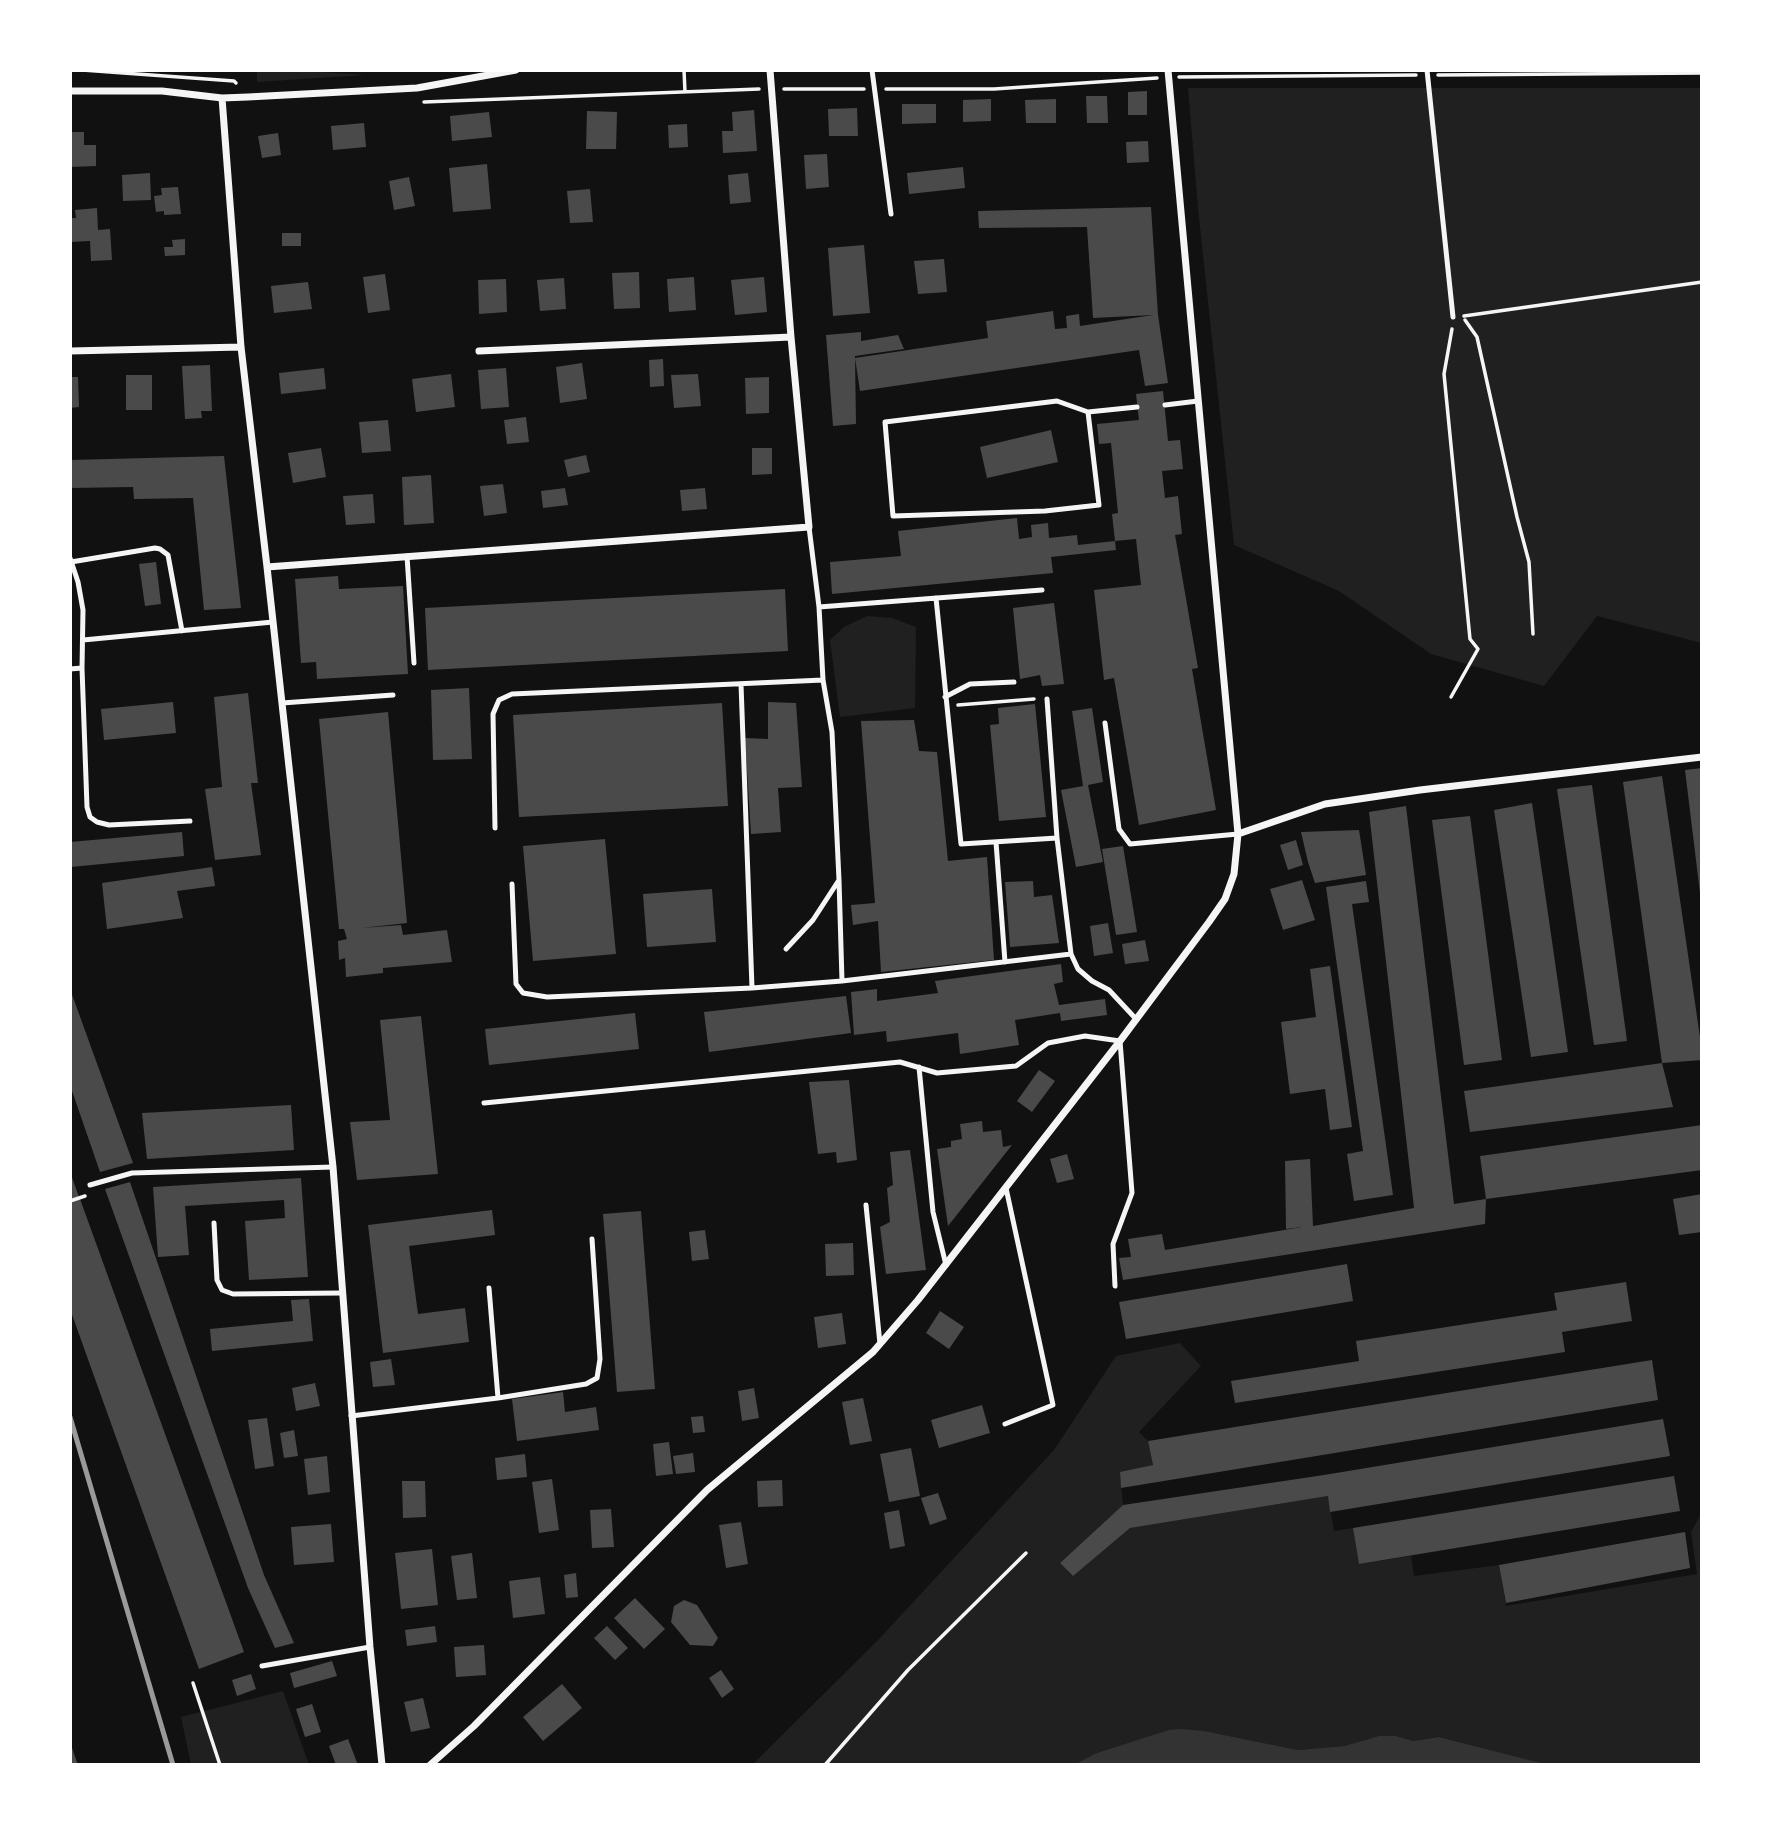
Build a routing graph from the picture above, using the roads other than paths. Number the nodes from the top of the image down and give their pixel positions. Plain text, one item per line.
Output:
1 (516, 70) edge
2 (770, 70) edge
3 (872, 70) edge
4 (1427, 70) edge
5 (1168, 73) edge
6 (70, 90) edge
7 (222, 98) junction
8 (891, 214) dead end
9 (1453, 317) road end
10 (791, 337) junction
11 (242, 347) junction
12 (70, 351) edge
13 (479, 351) dead end
14 (1198, 401) junction
15 (1164, 405) dead end
16 (1137, 407) dead end
17 (1088, 412) junction
18 (809, 527) junction
19 (407, 556) junction
20 (71, 560) edge
21 (267, 566) junction
22 (1042, 590) dead end
23 (936, 598) junction
24 (819, 607) junction
25 (273, 622) junction
26 (182, 631) junction
27 (83, 640) junction
28 (414, 663) dead end
29 (82, 668) junction
30 (70, 669) edge
31 (823, 680) junction
32 (1014, 682) dead end
33 (741, 684) junction
34 (393, 695) dead end
35 (945, 697) junction
36 (1047, 699) road end
37 (282, 703) junction
38 (1105, 723) dead end
39 (1702, 757) edge
40 (190, 821) dead end
41 (495, 828) dead end
42 (1238, 834) junction
43 (1057, 838) junction
44 (996, 842) junction
45 (839, 880) junction
46 (512, 884) dead end
47 (786, 948) dead end
48 (1071, 954) junction
49 (1005, 962) junction
50 (842, 981) junction
51 (752, 988) junction
52 (1136, 1019) junction
53 (1120, 1041) junction
54 (919, 1068) junction
55 (484, 1103) dead end
56 (333, 1167) junction
57 (90, 1185) dead end
58 (1006, 1188) junction
59 (866, 1205) dead end
60 (214, 1223) dead end
61 (592, 1239) dead end
62 (946, 1265) junction
63 (1115, 1286) dead end
64 (489, 1288) dead end
65 (342, 1293) junction
66 (880, 1344) junction
67 (498, 1398) junction
68 (351, 1416) junction
69 (1005, 1424) dead end
70 (370, 1647) junction
71 (262, 1666) dead end
72 (382, 1765) edge
73 (430, 1765) edge

1 - 7 street
2 - 10 street
3 - 8 lane
4 - 9 lane
5 - 14 street
6 - 7 street
7 - 11 street
10 - 13 street
10 - 18 street
11 - 12 street
11 - 21 street
14 - 15 lane
14 - 42 street
16 - 17 lane
17 - 17 lane
18 - 19 street
18 - 24 lane
19 - 21 street
19 - 28 lane
20 - 26 lane
20 - 27 lane
21 - 25 street
22 - 23 lane
23 - 24 lane
23 - 35 lane
24 - 31 lane
25 - 26 lane
25 - 37 street
26 - 27 lane
27 - 29 lane
29 - 30 lane
29 - 40 lane
31 - 33 lane
31 - 45 lane
32 - 35 lane
33 - 41 lane
33 - 51 lane
34 - 37 lane
35 - 44 lane
36 - 43 lane
37 - 56 street
38 - 42 lane
39 - 42 street
42 - 52 street
43 - 44 lane
43 - 48 lane
44 - 49 lane
45 - 47 lane
45 - 50 lane
46 - 51 lane
48 - 49 lane
48 - 52 lane
49 - 50 lane
50 - 51 lane
52 - 53 street
53 - 54 lane
53 - 58 street
53 - 63 lane
54 - 55 lane
54 - 62 lane
56 - 57 lane
56 - 65 street
58 - 62 street
58 - 69 lane
59 - 66 lane
60 - 65 lane
61 - 67 lane
62 - 66 street
64 - 67 lane
65 - 68 street
66 - 73 street
67 - 68 lane
68 - 70 street
70 - 71 lane
70 - 72 street

